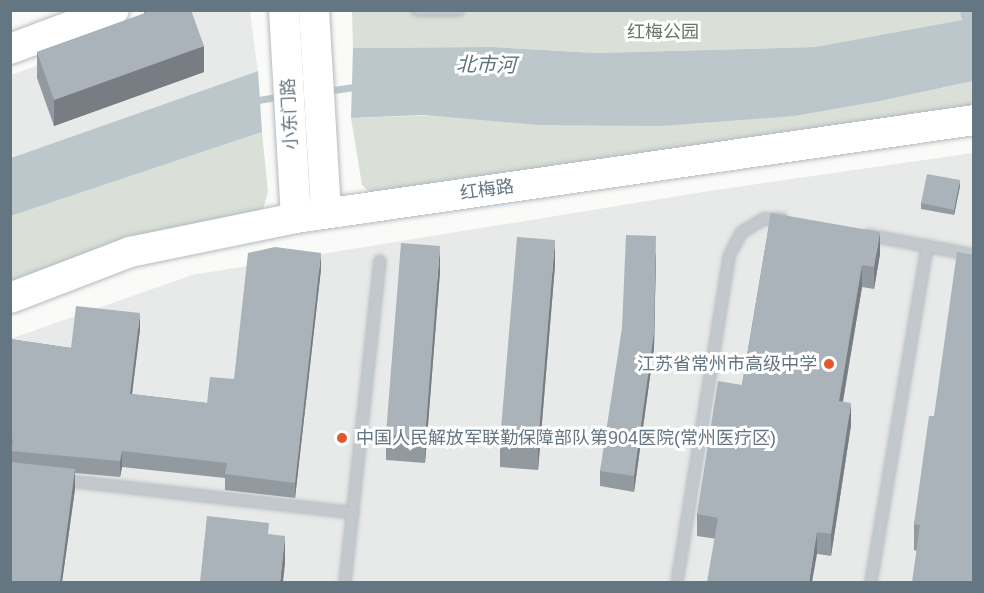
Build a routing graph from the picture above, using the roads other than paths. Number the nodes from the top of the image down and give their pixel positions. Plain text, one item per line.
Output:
1 (114, 10) edge
2 (284, 10) edge
3 (314, 10) edge
4 (417, 10) edge
5 (459, 10) edge
6 (62, 14) edge
7 (10, 31) edge
8 (10, 49) edge
9 (974, 120) edge
10 (326, 213) junction
11 (296, 218) junction
12 (795, 221) edge
13 (850, 231) edge
14 (927, 246) junction
15 (974, 255) edge
16 (380, 261) dead end
17 (10, 298) edge
18 (46, 478) edge
19 (352, 513) junction
20 (345, 582) edge
21 (677, 582) edge
22 (871, 582) edge

1 - 6 street
2 - 11 street, 小东门路
3 - 10 street, 小东门路
4 - 5 lane
6 - 7 street
6 - 8 street
9 - 10 street, 红梅路
10 - 11 street, 红梅路
11 - 17 street, 红梅路
12 - 21 lane
13 - 14 lane
14 - 15 lane
14 - 22 lane
16 - 19 lane
18 - 19 lane
19 - 20 lane

